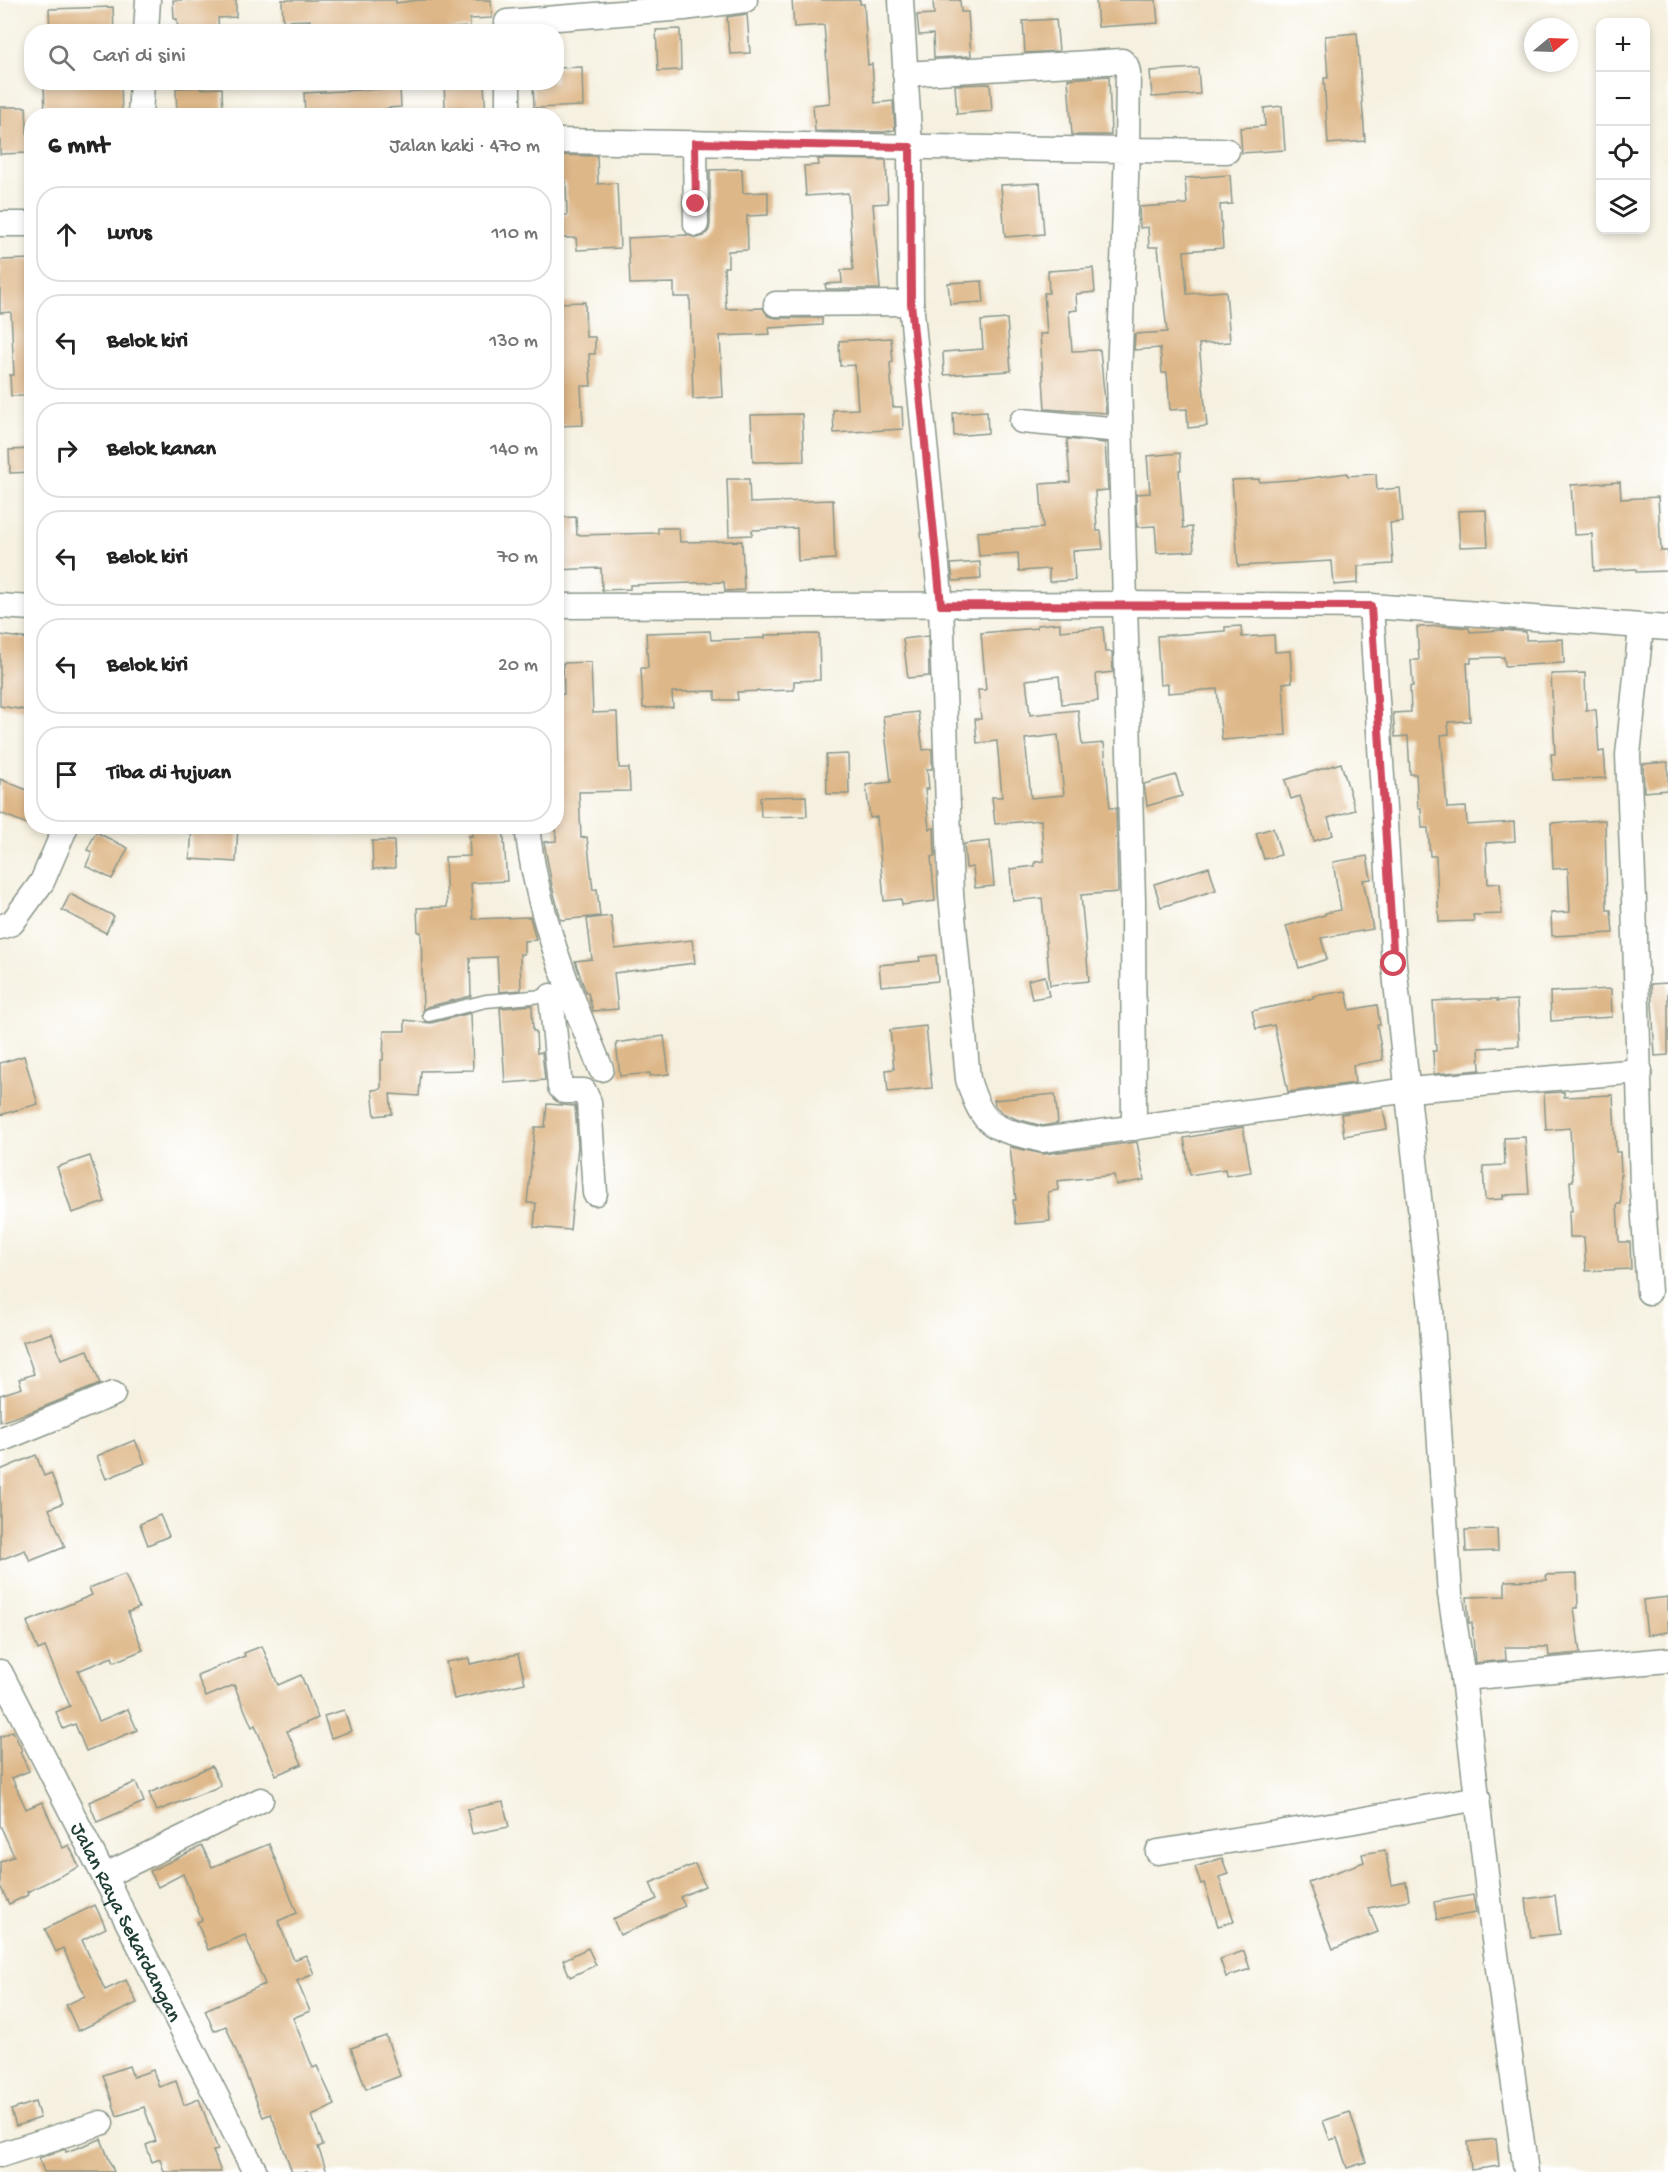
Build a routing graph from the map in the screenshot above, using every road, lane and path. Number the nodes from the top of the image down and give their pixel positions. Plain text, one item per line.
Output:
1 (148, 0) edge
2 (745, 0) edge
3 (901, 0) edge
4 (507, 18) edge
5 (146, 24) edge
6 (905, 74) junction
7 (142, 90) edge
8 (508, 90) edge
9 (140, 108) edge
10 (508, 108) edge
11 (564, 141) edge
12 (695, 143) junction
13 (910, 147) junction
14 (1127, 150) junction
15 (1227, 151) dead end
16 (0, 224) edge
17 (24, 224) edge
18 (696, 224) dead end
19 (911, 303) junction
20 (776, 304) dead end
21 (1022, 421) dead end
22 (1120, 430) junction
23 (1126, 604) junction
24 (941, 605) junction
25 (0, 606) edge
26 (564, 606) edge
27 (1371, 606) junction
28 (24, 608) edge
29 (1641, 627) junction
30 (1668, 628) edge
31 (63, 834) edge
32 (527, 834) edge
33 (0, 927) edge
34 (560, 995) junction
35 (429, 1015) dead end
36 (601, 1069) dead end
37 (1640, 1071) junction
38 (1409, 1090) junction
39 (1134, 1128) junction
40 (595, 1193) dead end
41 (1649, 1292) dead end
42 (114, 1394) dead end
43 (0, 1440) edge
44 (1668, 1660) edge
45 (0, 1672) edge
46 (1463, 1678) junction
47 (1478, 1798) junction
48 (261, 1800) dead end
49 (1158, 1851) dead end
50 (104, 1876) junction
51 (101, 2123) dead end
52 (0, 2155) edge
53 (255, 2172) edge
54 (1526, 2172) edge

1 - 5 street
2 - 4 street
3 - 6 street
6 - 13 street
6 - 14 street
7 - 9 street
8 - 10 street
11 - 12 street
12 - 13 street
12 - 18 street
13 - 14 street
13 - 19 street
14 - 15 street
14 - 22 street
16 - 17 street
19 - 20 street
19 - 24 street
21 - 22 street
22 - 23 street
23 - 24 street
23 - 27 street
23 - 39 street
24 - 26 street
24 - 39 street
25 - 28 street
27 - 29 street
27 - 38 street
29 - 30 street
29 - 37 street
31 - 33 street
32 - 34 street
34 - 35 lane
34 - 36 street
34 - 40 street
37 - 38 street
37 - 41 street
38 - 39 street
38 - 46 street
42 - 43 street
44 - 46 street
45 - 50 street, Jalan Raya Sekardangan
46 - 47 street
47 - 49 street
47 - 54 street
48 - 50 street
50 - 53 street, Jalan Raya Sekardangan
51 - 52 street

